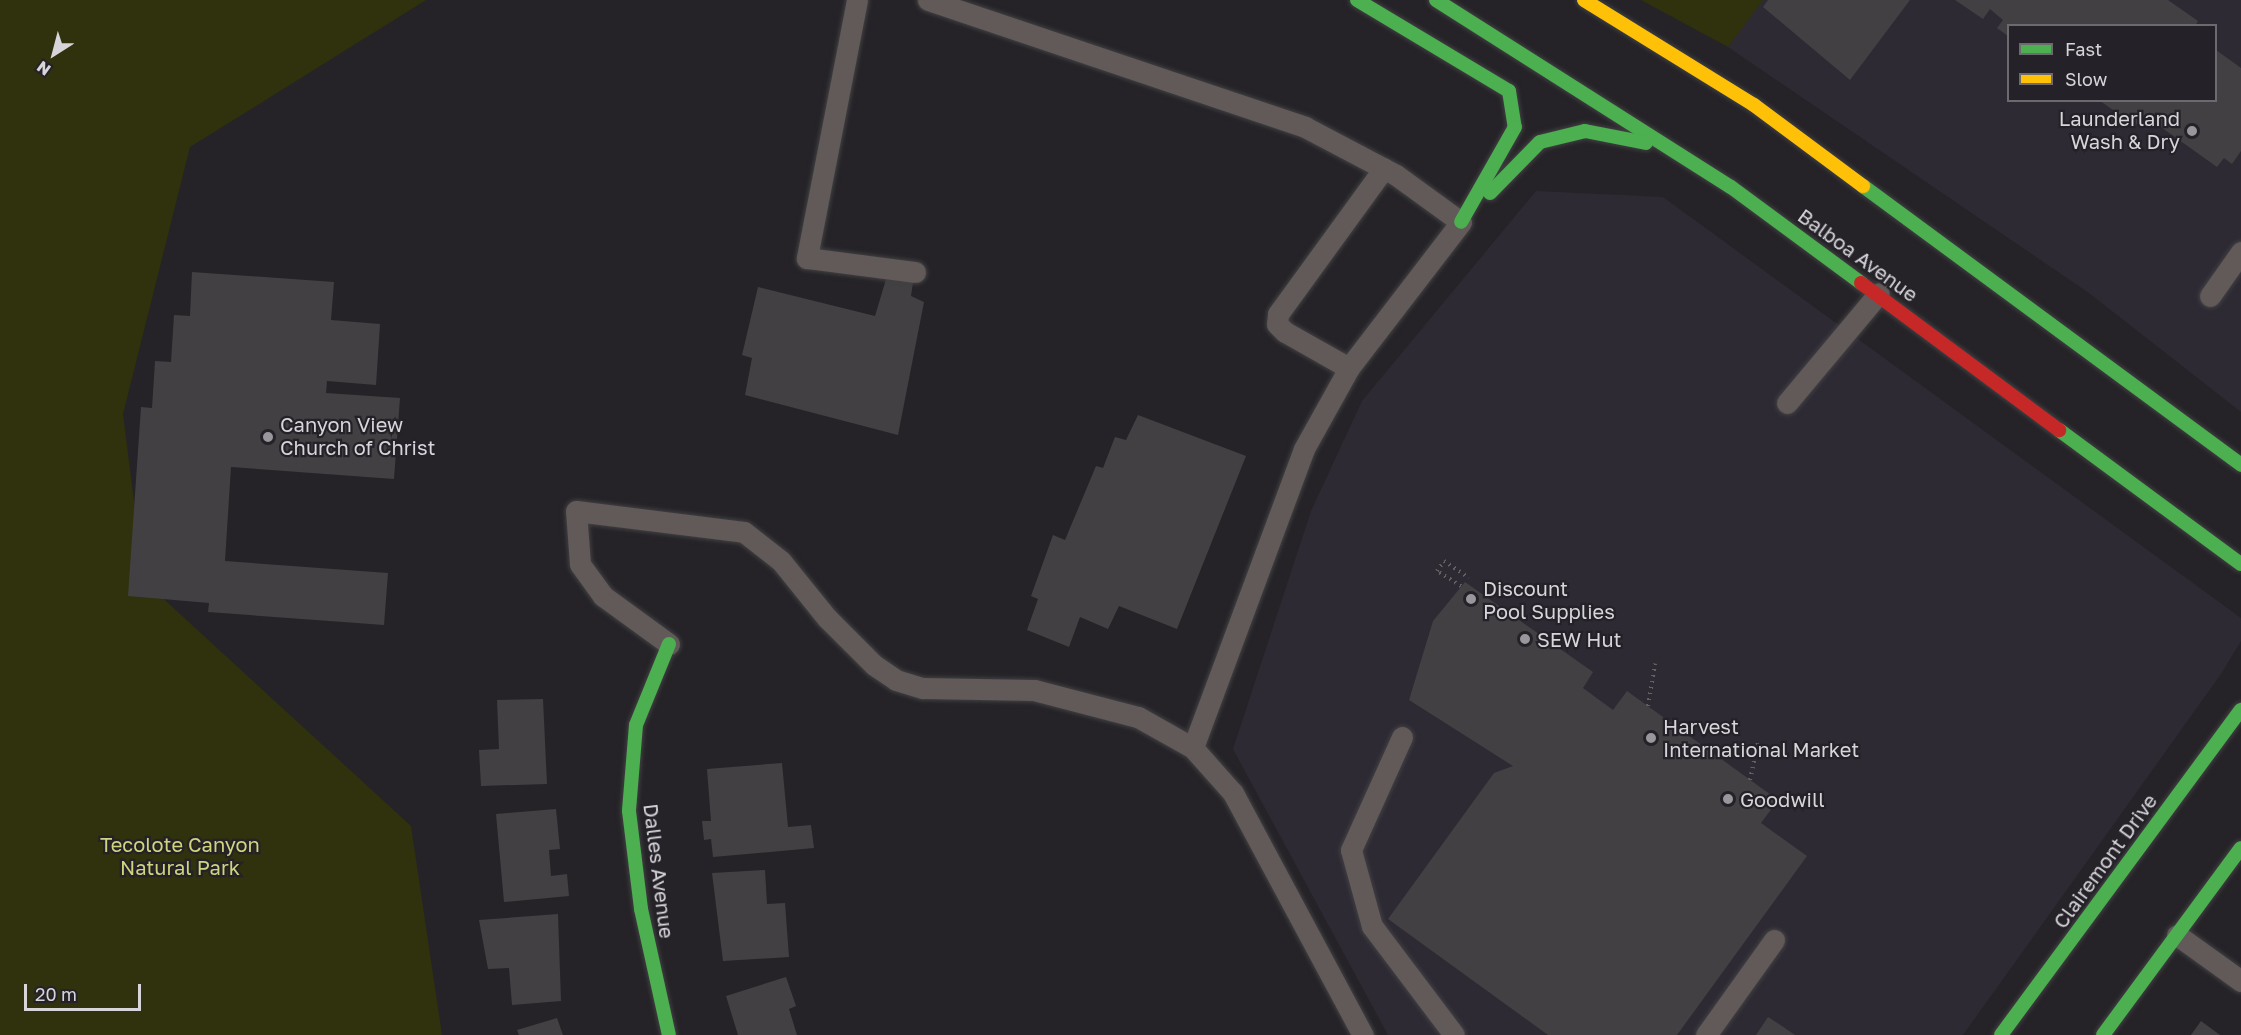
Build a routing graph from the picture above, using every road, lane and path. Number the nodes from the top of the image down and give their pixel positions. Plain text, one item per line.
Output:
1 (857, 0) edge
2 (928, 0) edge
3 (1357, 0) edge
4 (1436, 0) edge
5 (1584, 0) edge
6 (1663, 146) junction
7 (1383, 168) junction
8 (1461, 222) junction
9 (2241, 252) edge
10 (915, 272) dead end
11 (1879, 293) junction
12 (2210, 296) dead end
13 (1349, 368) junction
14 (1787, 403) dead end
15 (2241, 465) edge
16 (2241, 564) edge
17 (1469, 578) dead end
18 (1461, 586) dead end
19 (669, 644) joint
20 (1655, 664) dead end
21 (1648, 706) dead end
22 (2241, 710) edge
23 (1402, 737) dead end
24 (1758, 741) dead end
25 (1193, 748) junction
26 (1750, 780) dead end
27 (2240, 852) edge
28 (2177, 935) junction
29 (1774, 940) dead end
30 (2241, 981) edge
31 (669, 1035) edge
32 (1363, 1035) edge
33 (1454, 1035) edge
34 (1706, 1035) edge
35 (2001, 1035) edge
36 (2103, 1035) edge

1 - 10 lane
2 - 7 lane
3 - 8 main road
4 - 6 main road, Balboa Avenue
5 - 15 main road
6 - 8 main road
6 - 11 main road, Balboa Avenue
7 - 8 lane
7 - 13 lane
8 - 13 lane
9 - 12 lane
11 - 14 lane
11 - 16 main road, Balboa Avenue
13 - 25 lane
17 - 18 path
19 - 25 lane
19 - 31 main road, Dalles Avenue
20 - 21 path
22 - 35 main road, Clairemont Drive
23 - 33 lane
24 - 26 path
25 - 32 lane
27 - 28 main road
28 - 30 lane
28 - 36 main road
29 - 34 lane

